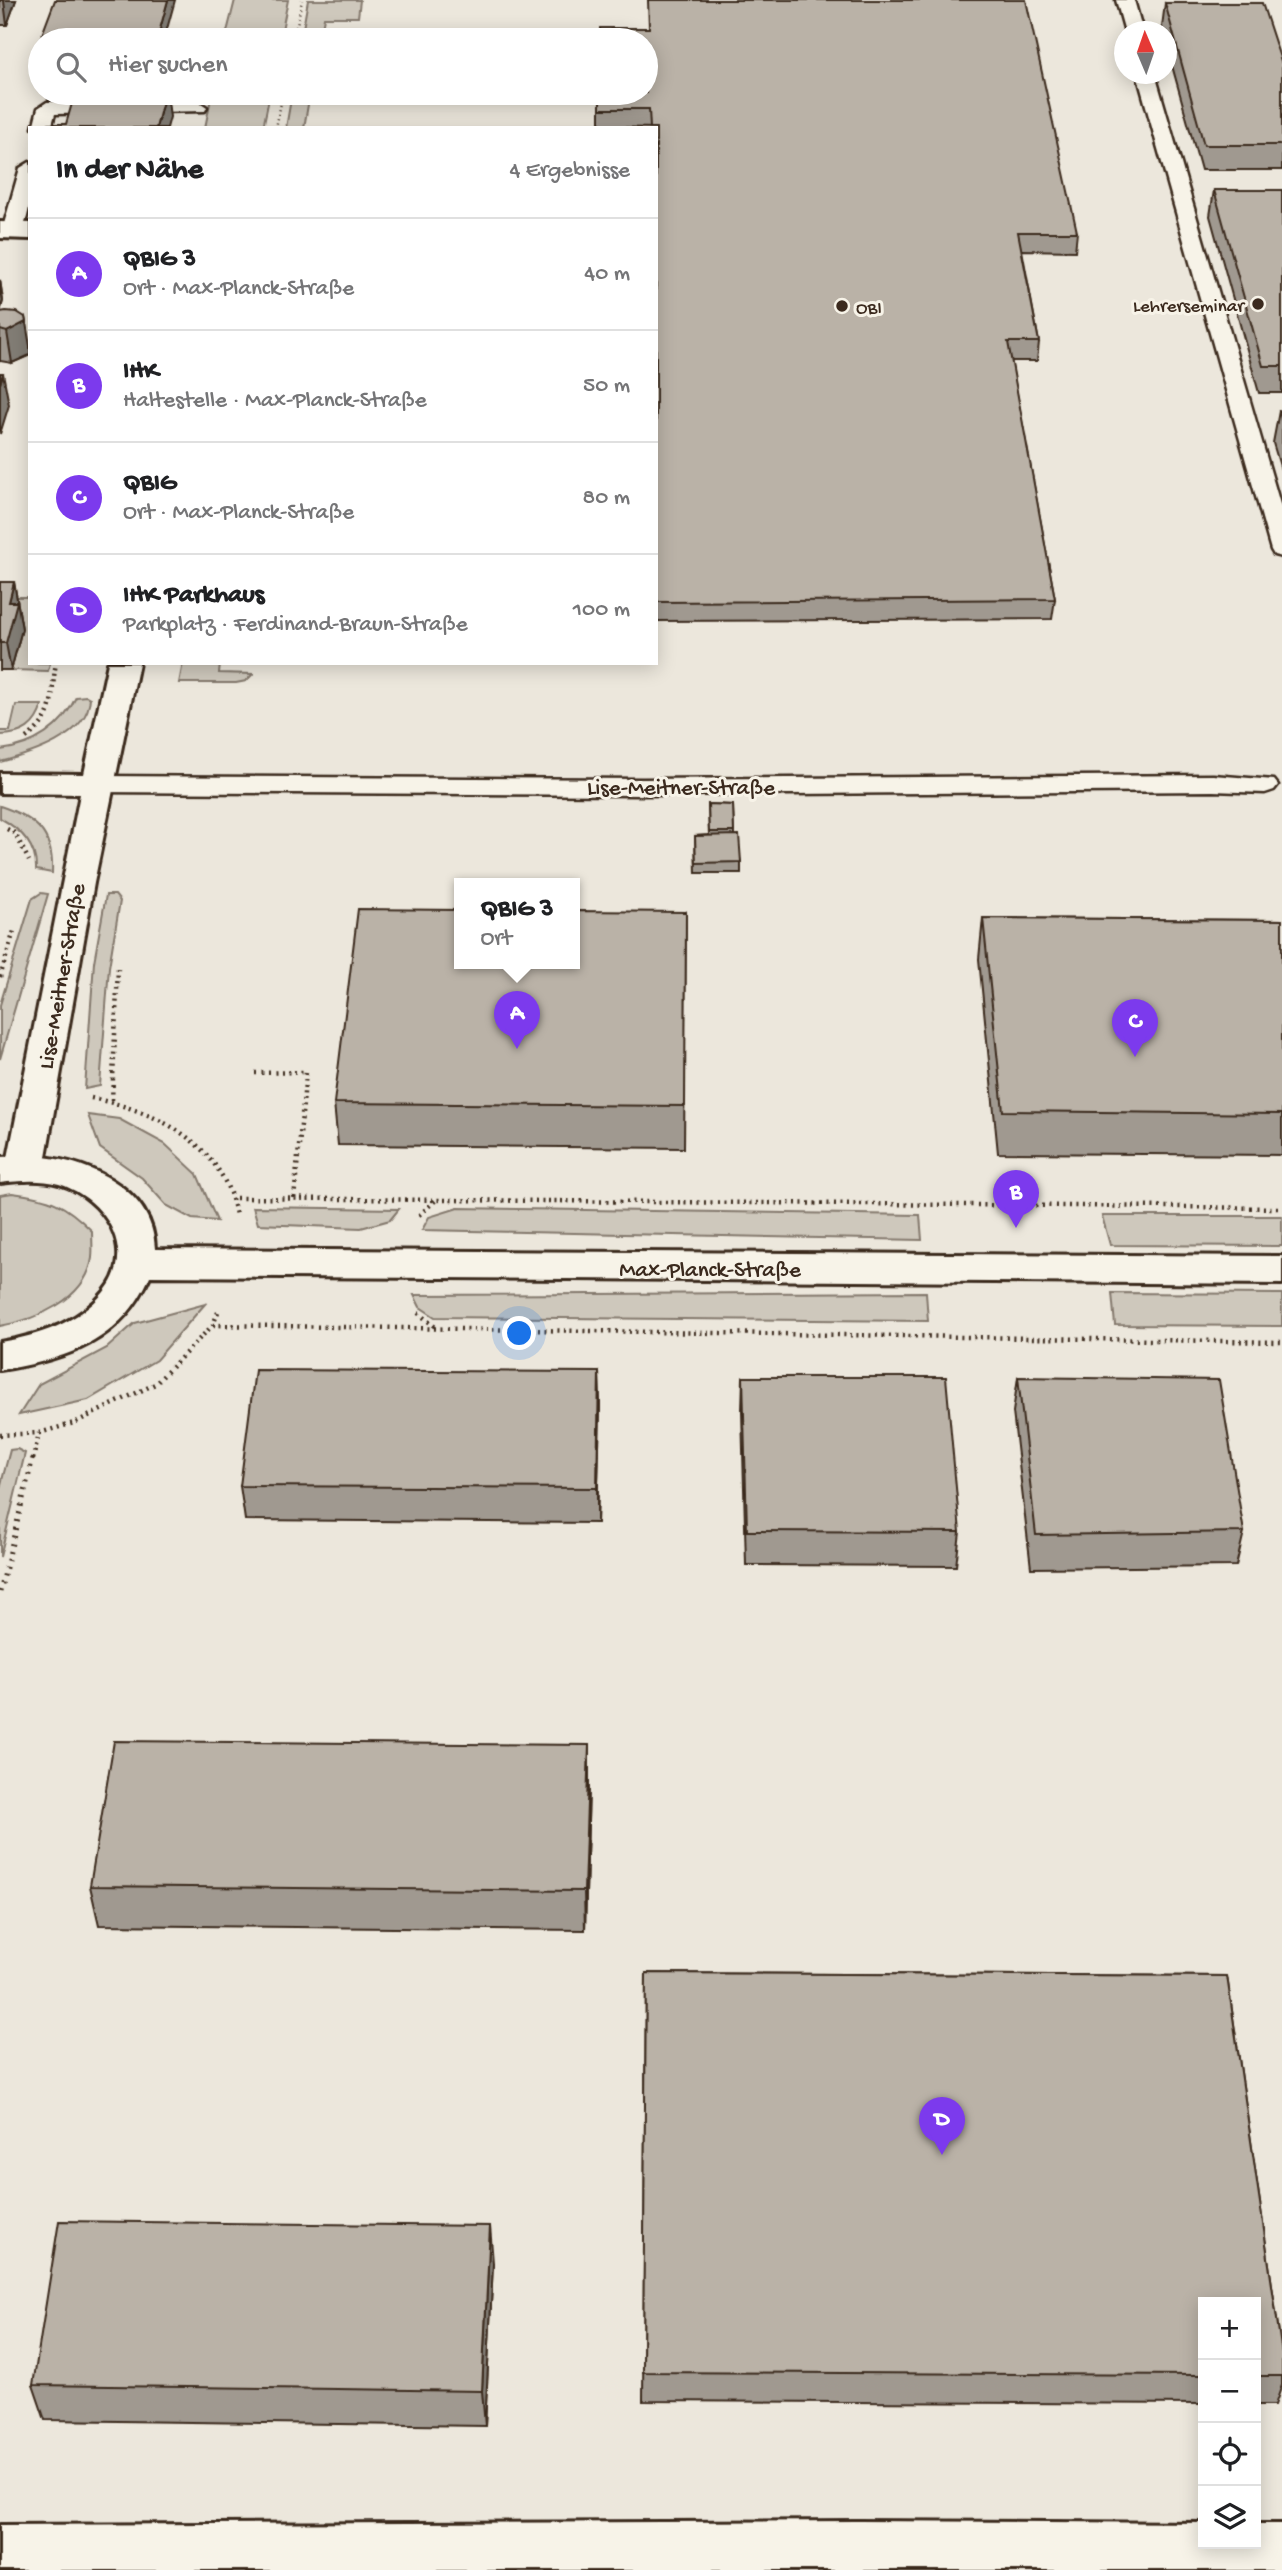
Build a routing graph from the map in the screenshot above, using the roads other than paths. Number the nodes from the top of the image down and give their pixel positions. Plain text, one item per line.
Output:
1 (1125, 0) edge
2 (1131, 21) edge
3 (1149, 84) edge
4 (198, 107) dead end
5 (42, 126) edge
6 (28, 176) edge
7 (14, 230) edge
8 (1282, 550) edge
9 (124, 665) edge
10 (0, 783) edge
11 (96, 785) junction
12 (1265, 785) dead end
13 (12, 1169) edge
14 (137, 1262) junction
15 (1282, 1270) edge
16 (0, 1356) edge
17 (1282, 2551) edge
18 (0, 2552) edge
19 (618, 2560) edge

1 - 2 lane
3 - 8 lane
4 - 5 lane
6 - 7 lane
9 - 11 street, Lise-Meitner-Straße
10 - 11 street, Lise-Meitner-Straße
11 - 12 lane, Lise-Meitner-Straße
11 - 13 street, Lise-Meitner-Straße
13 - 14 street
14 - 15 street, Max-Planck-Straße
14 - 16 street
17 - 19 street
18 - 19 street

